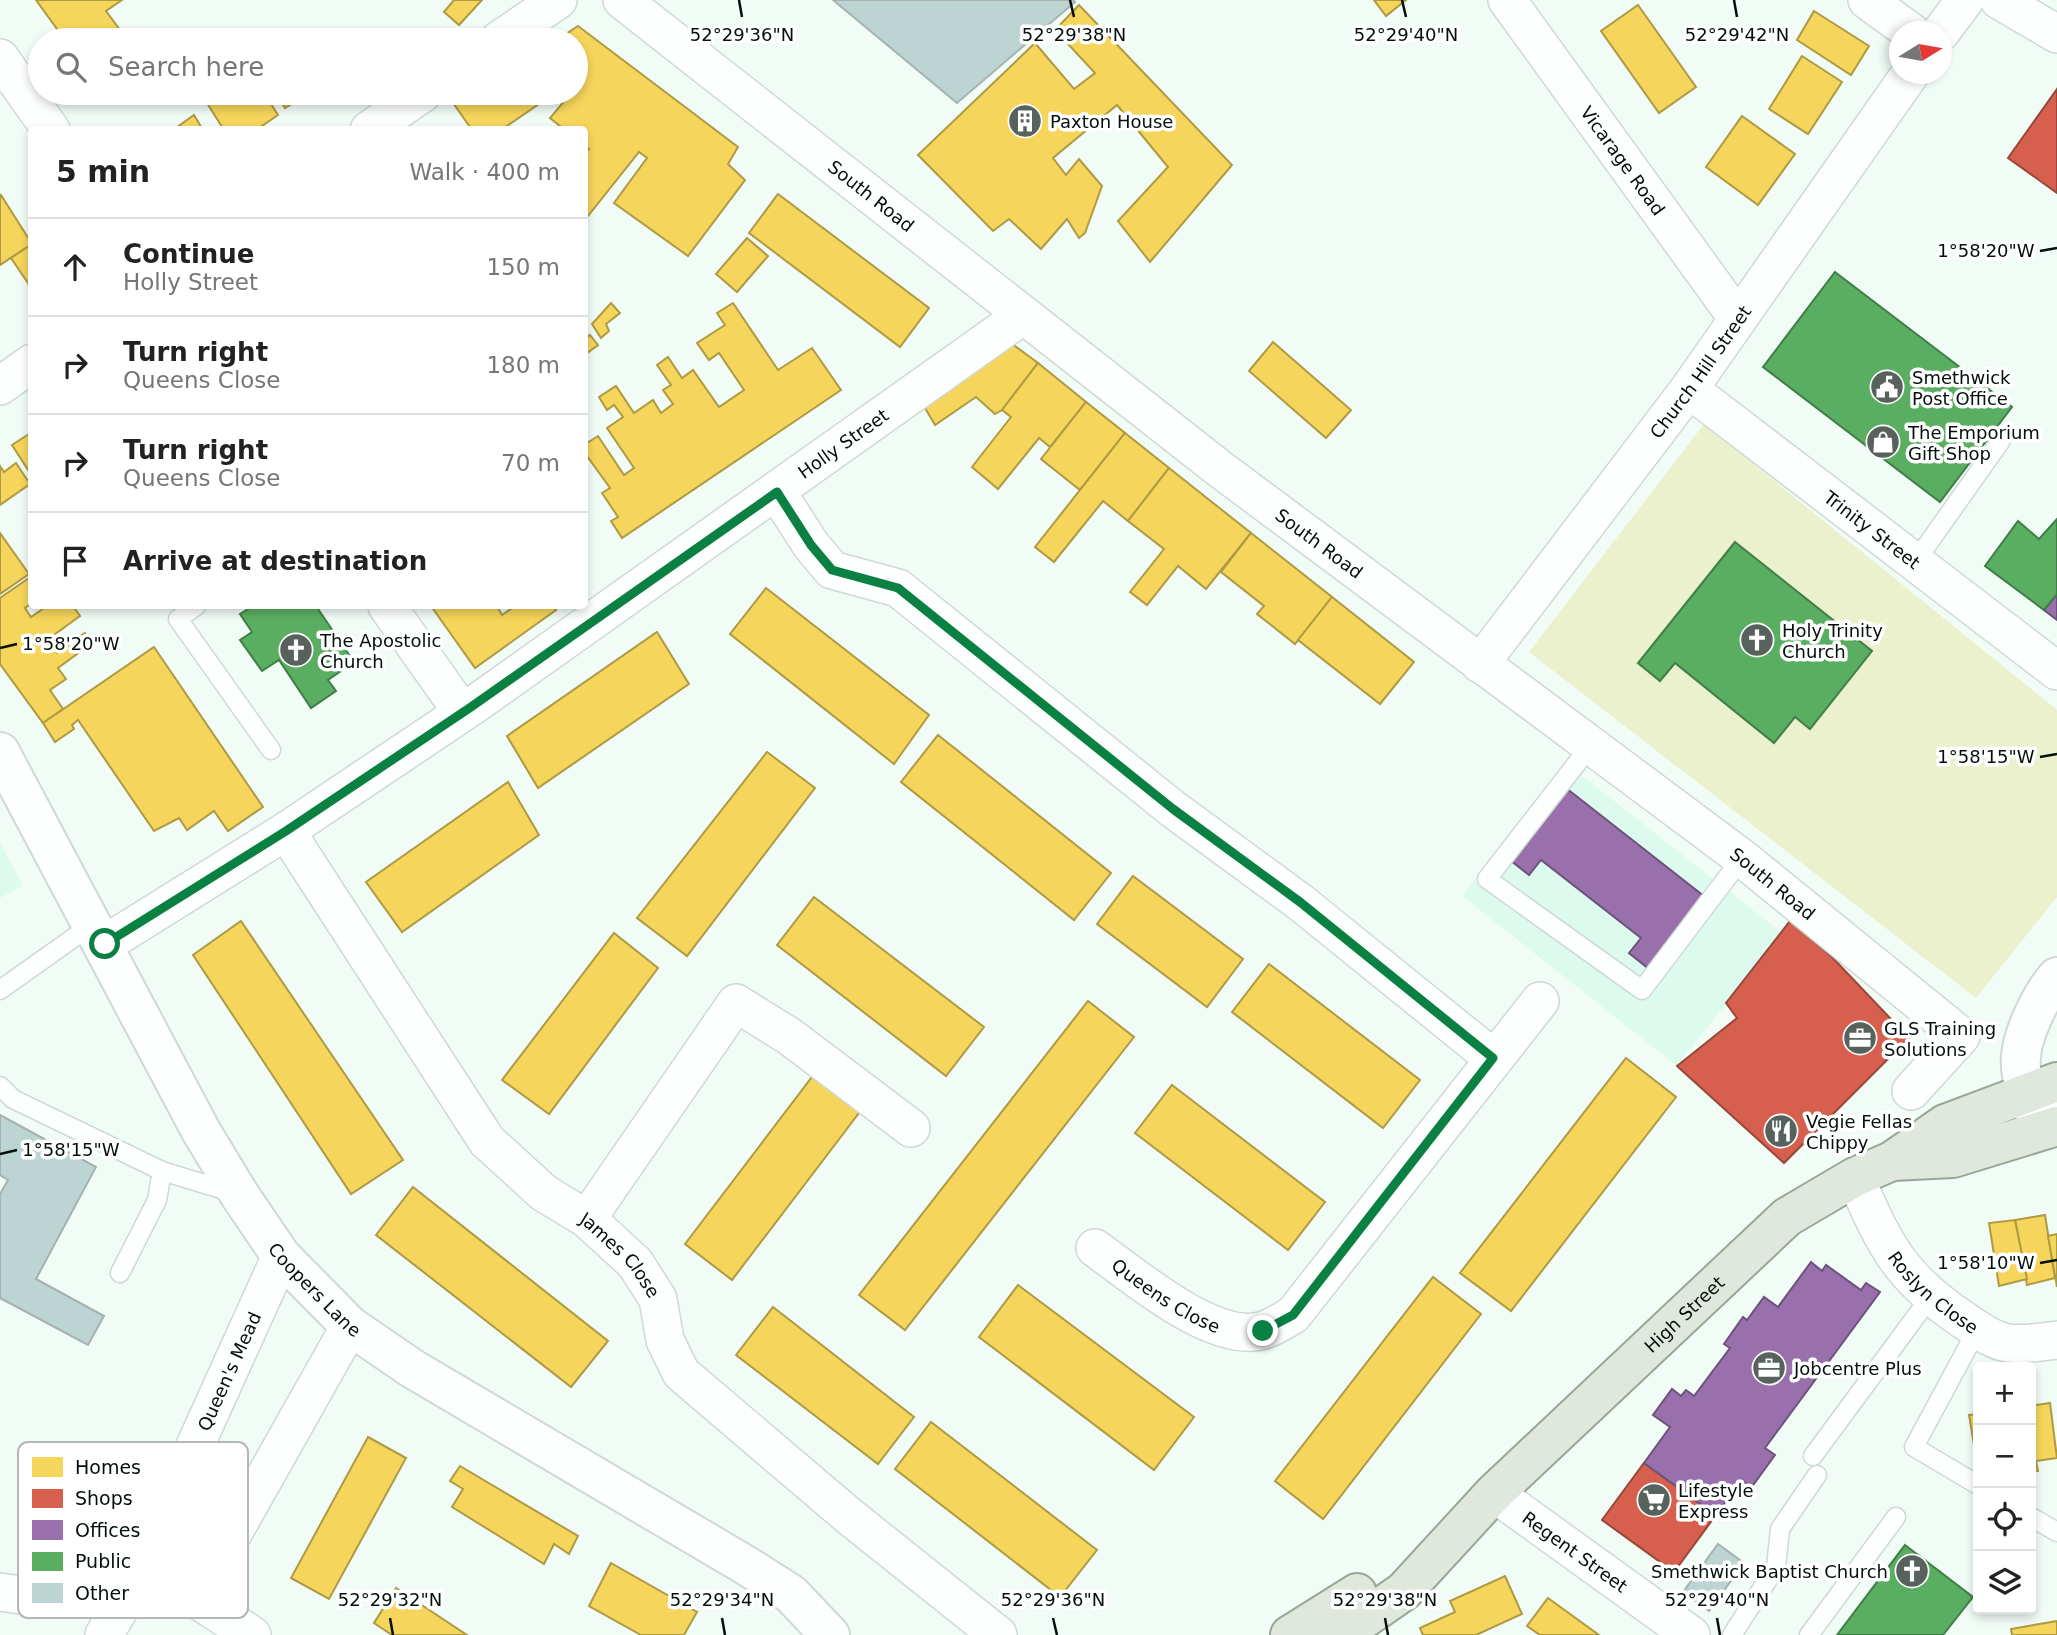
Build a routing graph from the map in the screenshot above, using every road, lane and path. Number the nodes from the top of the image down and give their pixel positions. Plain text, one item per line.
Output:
1 (558, 0) edge
2 (622, 0) edge
3 (1507, 0) edge
4 (1867, 0) edge
5 (1965, 0) edge
6 (1999, 0) edge
7 (1896, 21) edge
8 (1949, 21) edge
9 (517, 28) edge
10 (2057, 34) edge
11 (0, 58) edge
12 (1903, 84) edge
13 (28, 98) edge
14 (33, 105) edge
15 (405, 105) edge
16 (48, 126) edge
17 (375, 126) edge
18 (1022, 316) junction
19 (1738, 319) junction
20 (28, 366) edge
21 (0, 386) edge
22 (1689, 388) junction
23 (2000, 442) dead end
24 (777, 492) junction
25 (1915, 562) junction
26 (192, 609) edge
27 (389, 609) edge
28 (1480, 664) junction
29 (2057, 671) edge
30 (462, 712) junction
31 (1591, 745) junction
32 (271, 750) dead end
33 (0, 752) edge
34 (286, 831) junction
35 (1742, 858) junction
36 (99, 934) junction
37 (2057, 977) edge
38 (0, 990) edge
39 (1540, 1001) dead end
40 (1493, 1058) junction
41 (0, 1086) edge
42 (1911, 1091) dead end
43 (2047, 1093) edge
44 (2057, 1126) edge
45 (911, 1128) dead end
46 (1892, 1161) junction
47 (162, 1171) junction
48 (1855, 1177) junction
49 (239, 1194) junction
50 (587, 1219) junction
51 (1094, 1249) dead end
52 (281, 1256) junction
53 (120, 1273) dead end
54 (1931, 1296) junction
55 (350, 1326) junction
56 (1978, 1330) junction
57 (2057, 1340) edge
58 (197, 1442) edge
59 (1813, 1456) dead end
60 (1817, 1475) dead end
61 (1973, 1482) edge
62 (1494, 1493) junction
63 (248, 1507) edge
64 (1896, 1517) dead end
65 (2036, 1520) edge
66 (2057, 1532) edge
67 (0, 1592) edge
68 (18, 1594) edge
69 (114, 1618) edge
70 (226, 1618) edge
71 (1671, 1629) edge
72 (104, 1635) edge
73 (252, 1635) edge
74 (830, 1635) edge
75 (997, 1635) edge
76 (1290, 1635) edge
77 (1335, 1635) edge
78 (1732, 1635) edge
79 (1809, 1635) edge

1 - 9 street
2 - 18 street, South Road
3 - 19 street, Vicarage Road
4 - 7 street
5 - 8 street
6 - 10 street
11 - 13 street
12 - 19 street, Church Hill Street
14 - 16 street
15 - 17 street
18 - 24 street, Holly Street
18 - 28 street, South Road
19 - 22 street, Church Hill Street
20 - 21 street
22 - 25 street, Trinity Street
22 - 28 street, Church Hill Street
23 - 25 lane
24 - 30 street, Holly Street
24 - 40 street
25 - 29 street, Trinity Street
26 - 32 lane
27 - 30 street
28 - 31 street, South Road
30 - 34 street, Holly Street
31 - 35 street, South Road
31 - 35 lane
33 - 36 street, Coopers Lane
34 - 36 street, Holly Street
34 - 50 street, James Close
35 - 42 street, South Road
36 - 38 lane
36 - 49 street, Coopers Lane
37 - 43 street, High Street
39 - 40 street, Queens Close
40 - 51 street, Queens Close
41 - 47 lane
43 - 46 main road, High Street
44 - 46 main road, High Street
45 - 50 street
46 - 48 main road, High Street
47 - 49 lane
47 - 53 lane
48 - 54 street, Roslyn Close
48 - 62 main road, High Street
49 - 52 street, Coopers Lane
50 - 75 street, James Close
52 - 55 street, Coopers Lane
52 - 58 street, Queen's Mead
54 - 56 street, Roslyn Close
54 - 59 lane
55 - 63 street
55 - 74 street, Coopers Lane
56 - 57 street, Roslyn Close
56 - 61 lane
60 - 78 lane
62 - 71 street, Regent Street
62 - 76 main road, High Street
62 - 77 main road, High Street
64 - 79 lane
65 - 66 lane
67 - 68 street
69 - 72 street, Queen's Mead
70 - 73 street

